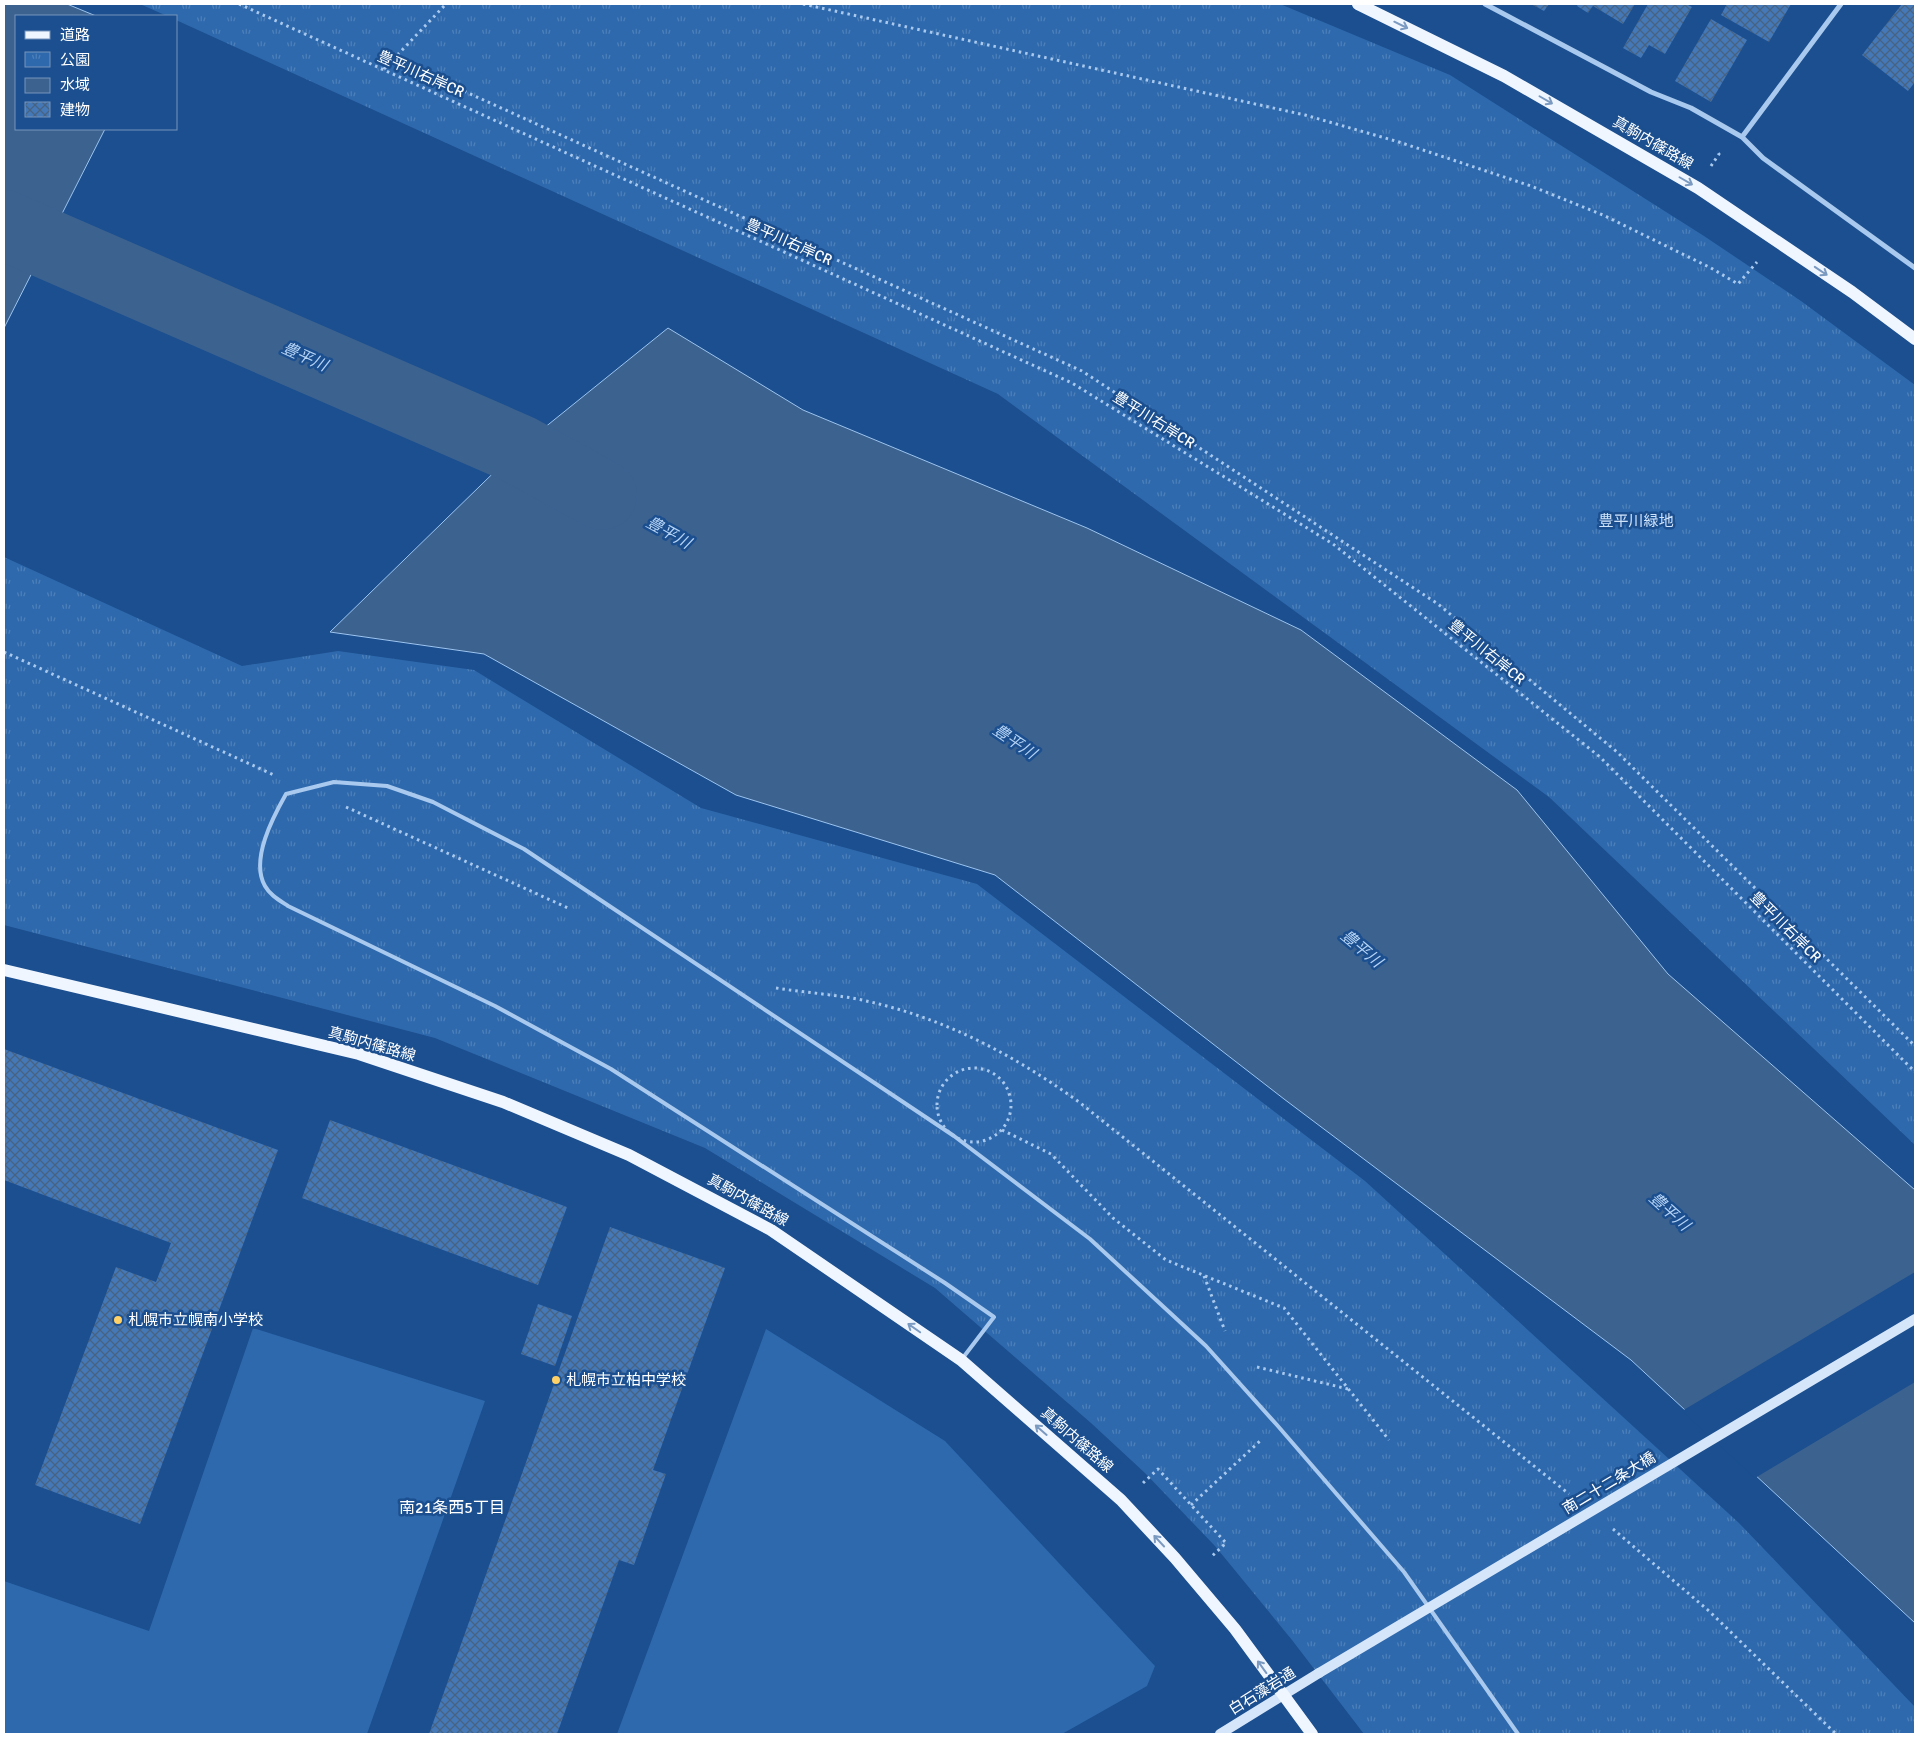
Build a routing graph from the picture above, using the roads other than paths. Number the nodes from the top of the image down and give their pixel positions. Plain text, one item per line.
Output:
1 (1358, 4) edge
2 (1485, 4) edge
3 (1841, 4) edge
4 (1742, 137) junction
5 (1915, 268) edge
6 (1915, 338) edge
7 (4, 970) edge
8 (1915, 1319) edge
9 (961, 1360) junction
10 (1319, 1673) joint
11 (1283, 1696) junction
12 (1220, 1734) edge
13 (1312, 1734) edge
14 (1518, 1734) edge

1 -> 6 main road, 真駒内篠路線
2 - 4 street
3 - 4 street
4 - 5 street
9 -> 7 main road, 真駒内篠路線
8 - 10 main road, 南二十二条大橋, bridge
11 -> 9 main road, 真駒内篠路線
9 - 14 lane
10 - 11 main road, 白石藻岩通
11 - 12 main road, 白石藻岩通
11 - 13 main road, 真駒内篠路線

